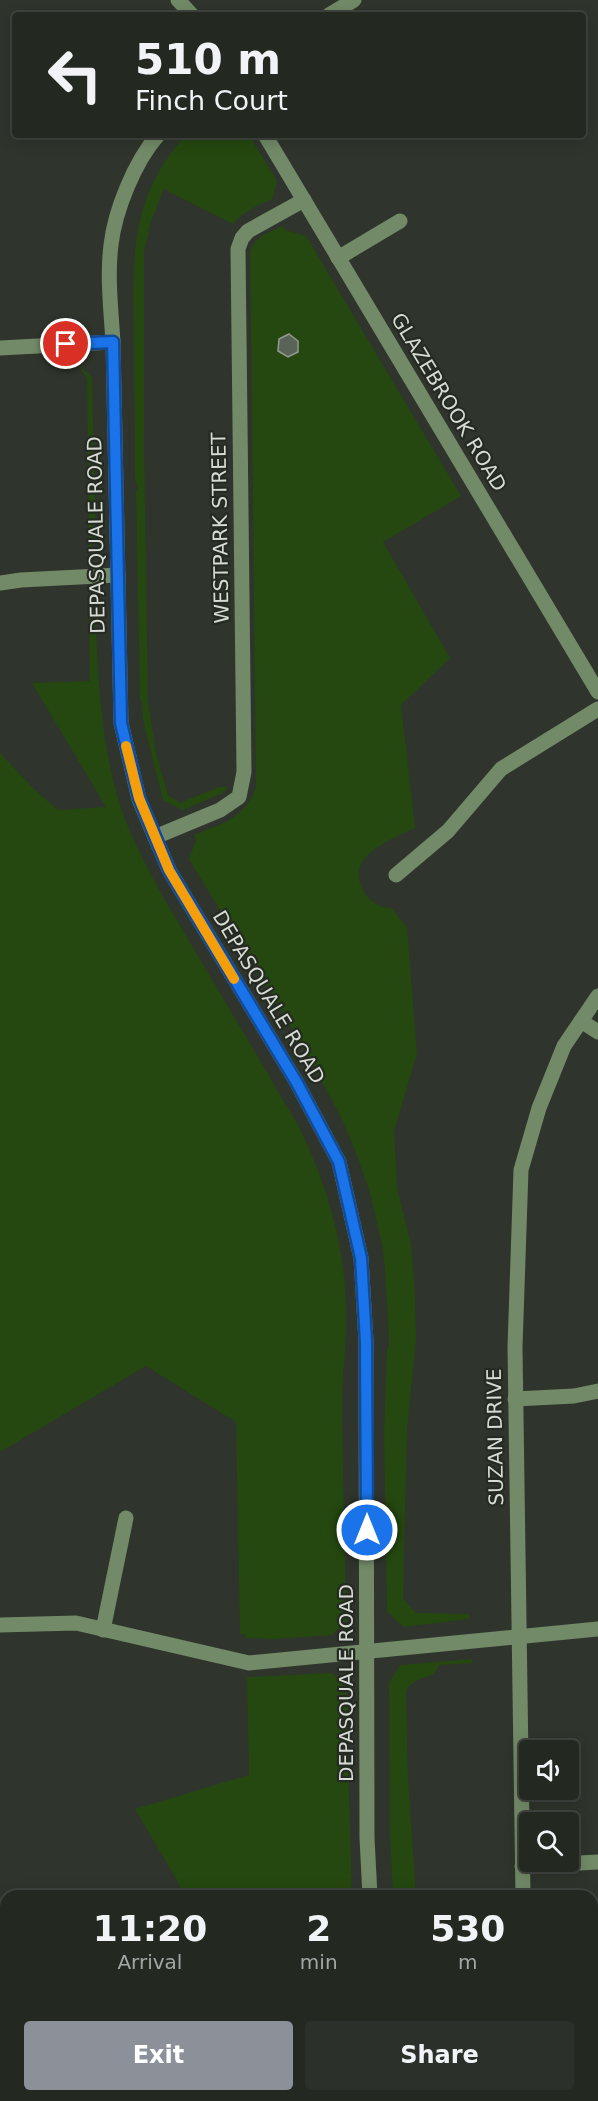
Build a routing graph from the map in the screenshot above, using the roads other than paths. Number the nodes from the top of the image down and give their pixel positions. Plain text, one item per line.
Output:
1 (178, 0) edge
2 (354, 0) edge
3 (189, 12) edge
4 (335, 12) edge
5 (156, 138) edge
6 (267, 138) edge
7 (304, 201) junction
8 (400, 221) dead end
9 (338, 258) junction
10 (113, 342) junction
11 (0, 348) edge
12 (118, 575) junction
13 (0, 583) edge
14 (598, 692) edge
15 (598, 709) edge
16 (155, 837) junction
17 (396, 875) dead end
18 (598, 996) edge
19 (581, 1021) junction
20 (598, 1032) edge
21 (598, 1391) edge
22 (515, 1399) junction
23 (126, 1518) dead end
24 (0, 1624) edge
25 (598, 1629) edge
26 (103, 1630) junction
27 (519, 1637) junction
28 (367, 1652) junction
29 (521, 1812) edge
30 (598, 1862) edge
31 (579, 1863) edge
32 (522, 1872) edge
33 (370, 1890) edge
34 (523, 1890) edge

1 - 3 street
2 - 4 street
5 - 10 street, DEPASQUALE ROAD
6 - 7 street, GLAZEBROOK ROAD
7 - 9 street, GLAZEBROOK ROAD
7 - 16 street, WESTPARK STREET
8 - 9 street
9 - 14 street, GLAZEBROOK ROAD
10 - 11 street
10 - 12 street, DEPASQUALE ROAD
12 - 13 street
12 - 16 street, DEPASQUALE ROAD
15 - 17 street
16 - 28 street, DEPASQUALE ROAD
18 - 19 street, SUZAN DRIVE
19 - 20 street
19 - 22 street, SUZAN DRIVE
21 - 22 street
22 - 27 street, SUZAN DRIVE
23 - 26 street
24 - 26 street
25 - 27 street
26 - 28 street
27 - 28 street
27 - 29 street, SUZAN DRIVE
28 - 33 street, DEPASQUALE ROAD
30 - 31 street
32 - 34 street, SUZAN DRIVE

